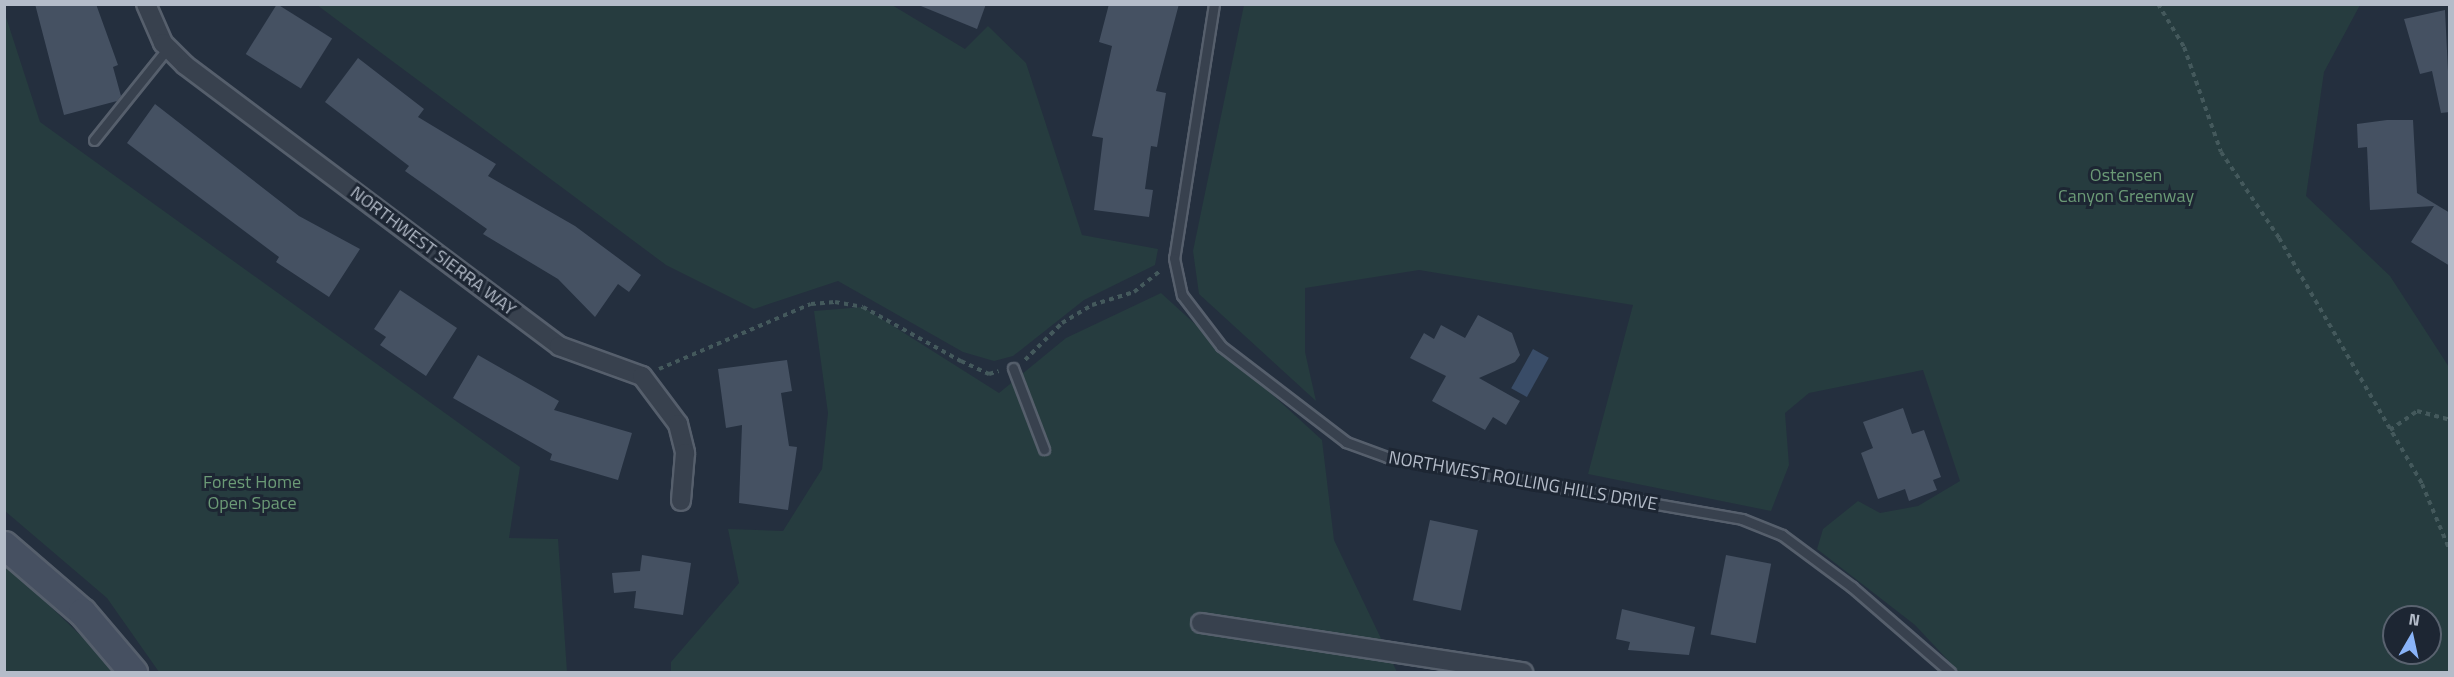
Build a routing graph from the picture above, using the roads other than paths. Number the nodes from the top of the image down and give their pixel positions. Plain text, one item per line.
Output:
1 (146, 4) edge
2 (1214, 4) edge
3 (168, 48) junction
4 (94, 140) dead end
5 (1013, 368) road end
6 (1044, 449) dead end
7 (681, 501) dead end
8 (4, 545) edge
9 (1201, 623) dead end
10 (133, 672) edge
11 (1523, 672) edge
12 (1950, 672) edge

1 - 3 street, NORTHWEST SIERRA WAY
2 - 12 lane, NORTHWEST ROLLING HILLS DRIVE
3 - 4 lane
3 - 7 street, NORTHWEST SIERRA WAY
5 - 6 lane
8 - 10 street
9 - 11 street

